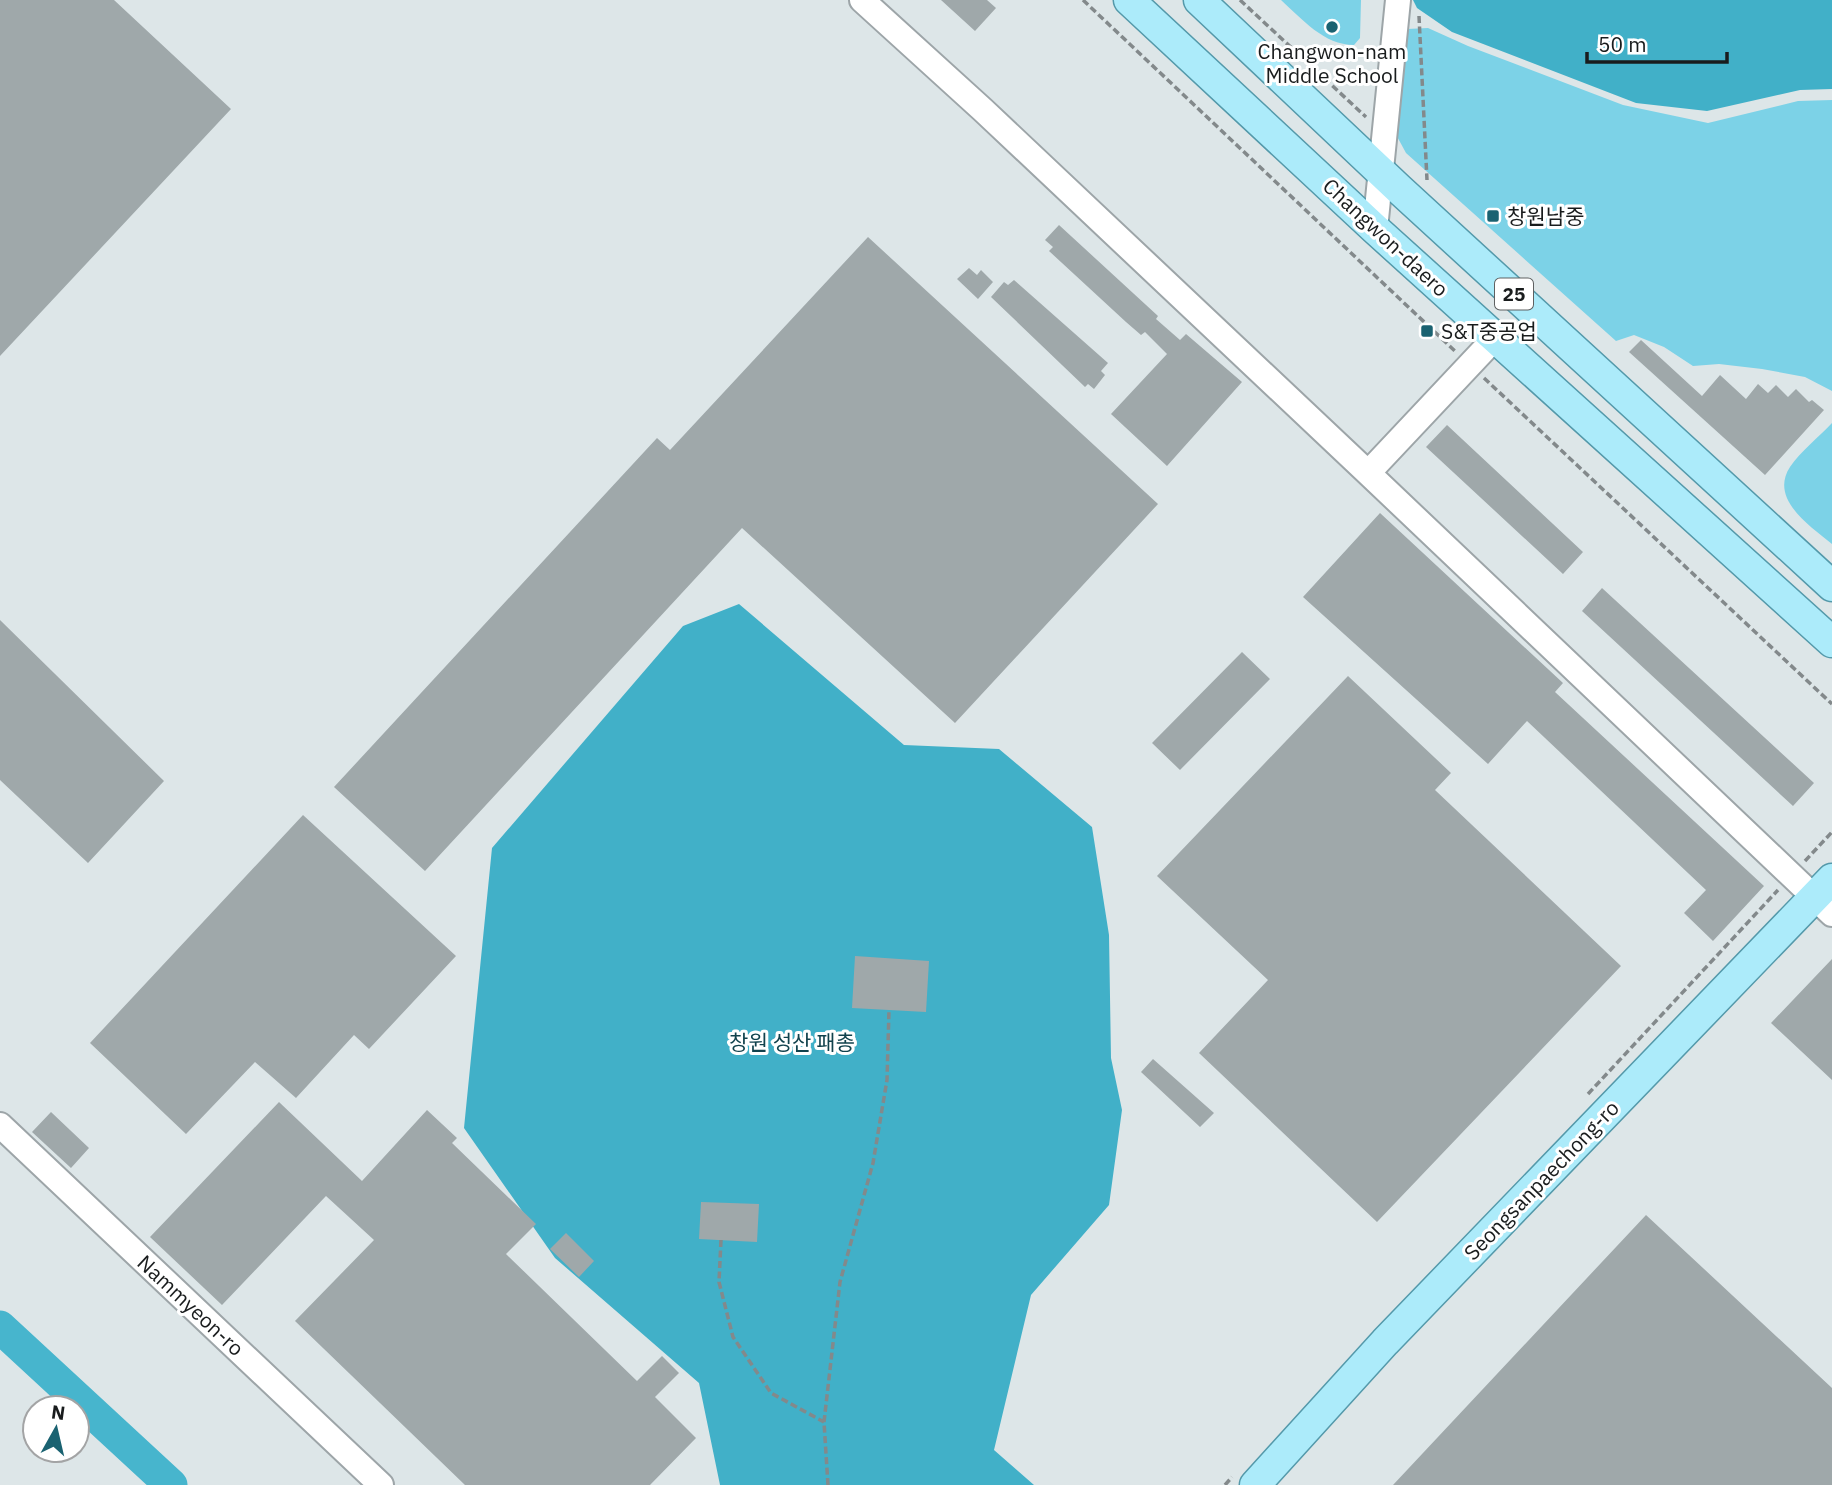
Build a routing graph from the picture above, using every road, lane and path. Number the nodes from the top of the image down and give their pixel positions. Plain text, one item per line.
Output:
1 (862, 0) edge
2 (1129, 0) edge
3 (1199, 0) edge
4 (1240, 0) edge
5 (1398, 0) edge
6 (1419, 13) dead end
7 (1367, 118) dead end
8 (1380, 171) junction
9 (1427, 180) dead end
10 (1375, 229) junction
11 (1496, 337) junction
12 (1368, 473) junction
13 (1832, 586) edge
14 (1832, 642) edge
15 (1826, 897) edge
16 (889, 1010) dead end
17 (0, 1125) edge
18 (721, 1240) dead end
19 (824, 1422) junction
20 (381, 1485) edge
21 (828, 1485) edge
22 (1255, 1485) edge

1 - 12 street
2 - 10 main road, Changwon-daero / 25
3 - 8 main road, Changwon-daero / 25
4 - 7 path
5 - 8 street
6 - 9 path
8 - 10 street
8 - 13 main road, Changwon-daero / 25
10 - 11 main road, Changwon-daero / 25
11 - 12 street
11 - 14 main road, Changwon-daero / 25
12 - 15 street
15 - 22 main road, Seongsanpaechong-ro
16 - 19 path
17 - 20 street, Nammyeon-ro
18 - 19 path
19 - 21 path

